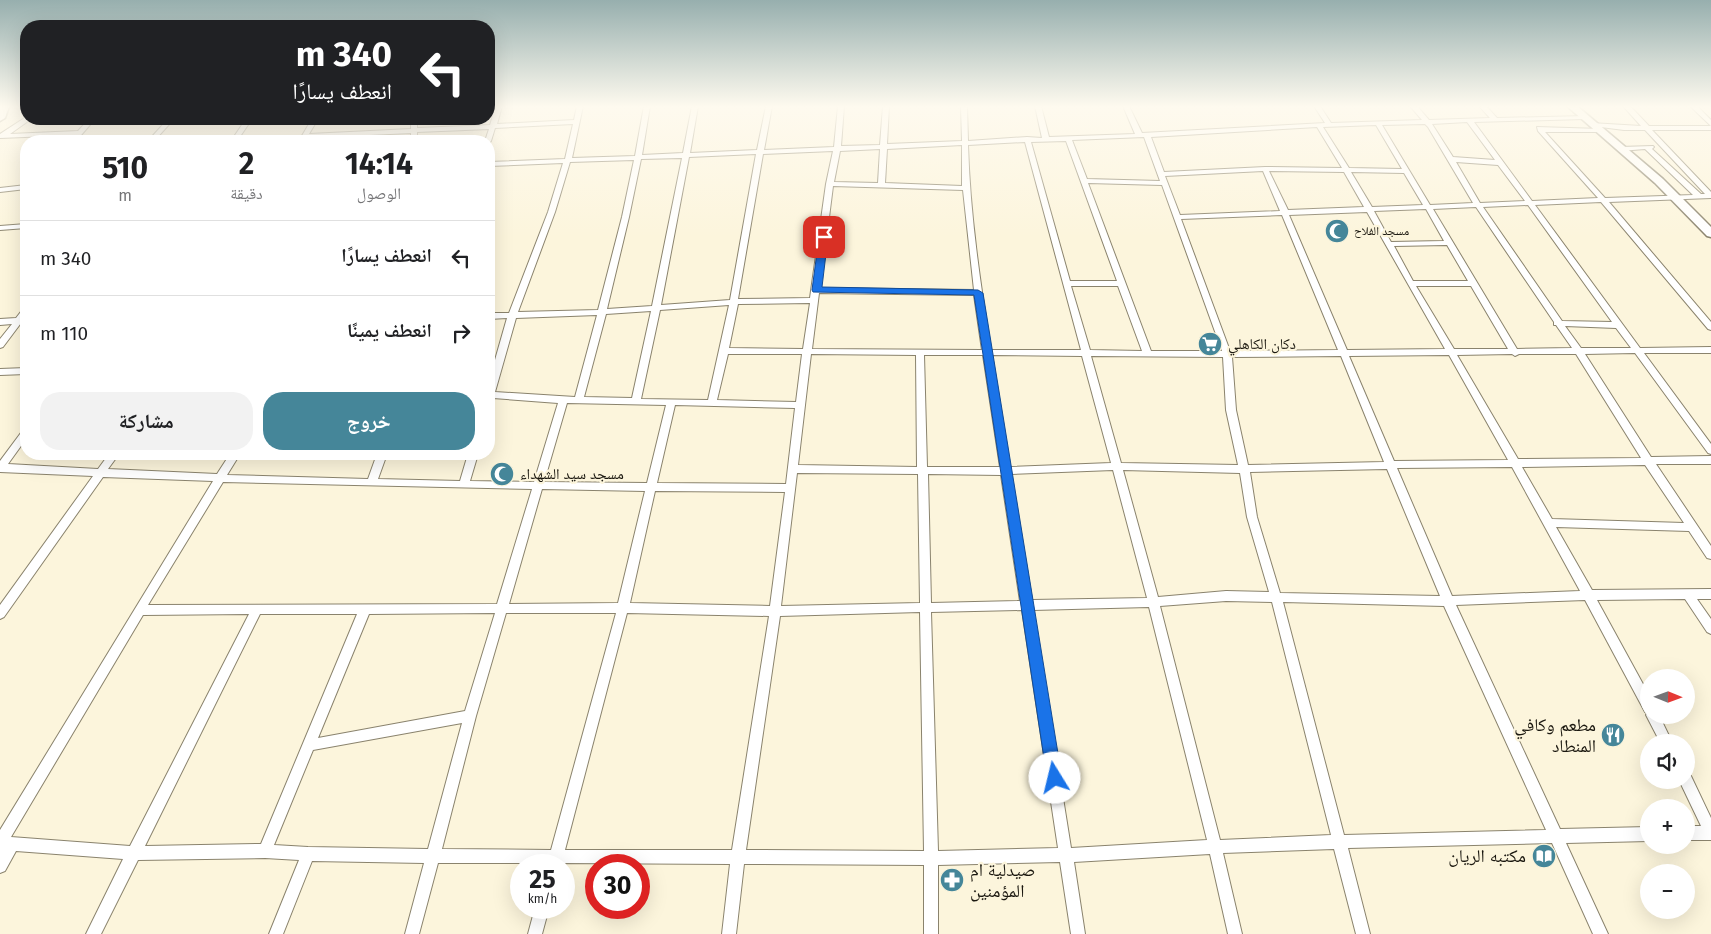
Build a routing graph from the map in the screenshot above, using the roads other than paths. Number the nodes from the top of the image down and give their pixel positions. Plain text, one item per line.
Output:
1 (1620, 149) edge
2 (571, 150) edge
3 (641, 150) edge
4 (687, 150) edge
5 (806, 150) edge
6 (837, 150) edge
7 (883, 150) edge
8 (965, 150) edge
9 (1030, 150) edge
10 (1073, 150) edge
11 (1149, 150) edge
12 (1335, 150) edge
13 (1394, 150) edge
14 (1444, 150) edge
15 (1491, 150) edge
16 (1557, 150) edge
17 (1649, 150) edge
18 (1666, 150) edge
19 (760, 152) junction
20 (686, 154) junction
21 (640, 156) junction
22 (569, 159) junction
23 (1450, 159) junction
24 (1501, 163) junction
25 (495, 164) edge
26 (1265, 169) junction
27 (1348, 170) junction
28 (1407, 171) junction
29 (1162, 179) junction
30 (1680, 180) junction
31 (1086, 181) junction
32 (1659, 181) junction
33 (830, 184) junction
34 (882, 185) junction
35 (20, 188) edge
36 (966, 188) junction
37 (0, 190) edge
38 (1699, 196) junction
39 (1711, 196) edge
40 (1676, 199) junction
41 (1602, 201) junction
42 (1530, 203) junction
43 (1478, 206) junction
44 (1428, 207) junction
45 (1371, 209) junction
46 (1286, 213) junction
47 (1176, 218) junction
48 (20, 226) edge
49 (0, 228) edge
50 (1711, 234) edge
51 (1450, 243) junction
52 (1390, 244) junction
53 (1066, 283) junction
54 (1411, 283) junction
55 (1122, 284) junction
56 (1474, 284) junction
57 (978, 293) junction
58 (816, 295) junction
59 (735, 302) junction
60 (656, 309) junction
61 (603, 312) junction
62 (513, 315) junction
63 (495, 316) edge
64 (20, 320) edge
65 (0, 322) edge
66 (20, 322) edge
67 (1558, 323) junction
68 (1620, 325) junction
69 (1711, 327) edge
70 (0, 345) edge
71 (1639, 350) junction
72 (1711, 350) edge
73 (726, 351) junction
74 (807, 352) junction
75 (1085, 352) junction
76 (1579, 352) junction
77 (920, 353) junction
78 (988, 353) junction
79 (1147, 353) junction
80 (1452, 353) junction
81 (1515, 353) junction
82 (1227, 354) junction
83 (1344, 354) junction
84 (495, 363) edge
85 (20, 370) edge
86 (0, 372) edge
87 (495, 397) edge
88 (563, 400) junction
89 (579, 400) junction
90 (636, 402) junction
91 (671, 402) junction
92 (712, 403) junction
93 (801, 404) junction
94 (20, 440) edge
95 (1711, 450) edge
96 (110, 460) edge
97 (232, 460) edge
98 (380, 460) edge
99 (471, 460) edge
100 (1711, 460) edge
101 (1648, 461) junction
102 (1516, 463) junction
103 (1390, 464) junction
104 (1117, 466) junction
105 (0, 467) edge
106 (794, 469) junction
107 (1244, 469) junction
108 (924, 470) junction
109 (1005, 470) junction
110 (102, 473) junction
111 (221, 478) junction
112 (372, 482) junction
113 (464, 484) junction
114 (539, 485) junction
115 (651, 487) junction
116 (789, 488) junction
117 (1549, 523) junction
118 (1692, 527) junction
119 (1711, 555) edge
120 (1687, 593) junction
121 (1711, 594) edge
122 (1590, 595) junction
123 (1276, 597) junction
124 (1448, 601) junction
125 (4, 602) edge
126 (1155, 602) junction
127 (1028, 605) junction
128 (623, 608) junction
129 (925, 608) junction
130 (257, 609) junction
131 (365, 609) junction
132 (502, 609) junction
133 (139, 610) junction
134 (775, 611) junction
135 (0, 614) edge
136 (1711, 629) edge
137 (1640, 691) edge
138 (470, 716) junction
139 (310, 744) junction
140 (1690, 789) edge
141 (1695, 833) edge
142 (1711, 833) edge
143 (1640, 834) edge
144 (1556, 837) junction
145 (1340, 843) junction
146 (4, 844) edge
147 (1216, 846) junction
148 (265, 851) junction
149 (134, 853) junction
150 (308, 854) junction
151 (557, 854) edge
152 (1067, 855) junction
153 (434, 856) junction
154 (738, 857) junction
155 (931, 858) junction
156 (510, 859) edge
157 (575, 860) edge
158 (0, 866) edge
159 (539, 919) edge
160 (93, 934) edge
161 (276, 934) edge
162 (412, 934) edge
163 (535, 934) edge
164 (729, 934) edge
165 (930, 934) edge
166 (1078, 934) edge
167 (1235, 934) edge
168 (1363, 934) edge
169 (1601, 934) edge

1 - 32 street
2 - 22 street
3 - 21 street
4 - 20 street
5 - 19 street
6 - 33 street
7 - 34 street
8 - 36 street
9 - 53 street
10 - 31 street
11 - 29 street
12 - 27 street
13 - 28 street
14 - 23 street
15 - 24 street
16 - 41 street
17 - 30 street
18 - 39 street
19 - 20 street
19 - 59 street
20 - 21 street
20 - 60 street
21 - 22 street
21 - 61 street
22 - 25 street
22 - 62 street
23 - 24 street
23 - 43 street
24 - 42 street
26 - 27 street
26 - 29 street
26 - 46 street
27 - 28 street
27 - 45 street
28 - 44 street
29 - 31 street
29 - 47 street
30 - 32 street
30 - 38 street
31 - 55 street
32 - 40 street
33 - 34 street
33 - 58 street
34 - 36 street
35 - 37 street
36 - 57 street
38 - 39 street
38 - 40 street
40 - 41 street
40 - 50 street
41 - 42 street
41 - 69 street
42 - 43 street
42 - 68 street
43 - 44 street
43 - 67 street
44 - 45 street
44 - 51 street
45 - 46 street
45 - 52 street
46 - 47 street
46 - 83 street
47 - 82 street
48 - 49 street
51 - 52 street
51 - 56 street
52 - 54 street
53 - 55 street
53 - 75 street
54 - 56 street
54 - 80 street
55 - 79 street
56 - 81 street
57 - 58 street
57 - 78 street
58 - 59 street
58 - 74 street
59 - 60 street
59 - 73 street
60 - 61 street
60 - 90 street
61 - 62 street
61 - 89 street
62 - 63 street
62 - 84 street
64 - 65 street
66 - 70 street
67 - 68 street
67 - 76 street
68 - 71 street
71 - 72 street
71 - 76 street
71 - 95 street
73 - 74 street
73 - 92 street
74 - 77 street
74 - 93 street
75 - 78 street
75 - 79 street
75 - 104 street
76 - 81 street
76 - 101 street
77 - 78 street
77 - 108 street
78 - 109 street
79 - 82 street
80 - 81 street
80 - 83 street
80 - 102 street
82 - 83 street
82 - 107 street
83 - 103 street
85 - 86 street
87 - 88 street
88 - 89 street
88 - 114 street
89 - 90 street
90 - 91 street
91 - 92 street
91 - 115 street
92 - 93 street
93 - 106 street
94 - 105 street
96 - 110 street
97 - 111 street
98 - 112 street
99 - 113 street
100 - 101 street
101 - 102 street
101 - 118 street
102 - 103 street
102 - 117 street
103 - 107 street
103 - 124 street
104 - 107 street
104 - 109 street
104 - 126 street
105 - 110 street
106 - 108 street
106 - 116 street
107 - 123 street
108 - 109 street
108 - 129 street
109 - 127 street
110 - 111 street
110 - 125 street
111 - 112 street
111 - 133 street
112 - 113 street
113 - 114 street
114 - 115 street
114 - 132 street
115 - 116 street
115 - 128 street
116 - 134 street
117 - 118 street
117 - 122 street
118 - 119 street
120 - 121 street
120 - 122 street
120 - 136 street
122 - 124 street
122 - 137 street
123 - 124 street
123 - 126 street
123 - 145 street
124 - 144 street
125 - 135 street
126 - 127 street
126 - 147 street
127 - 129 street
127 - 152 street
128 - 132 street
128 - 134 street
128 - 151 street
129 - 134 street
129 - 155 street
130 - 131 street
130 - 133 street
130 - 149 street
131 - 132 street
131 - 139 street
132 - 138 street
133 - 146 street
134 - 154 street
138 - 139 street
138 - 153 street
139 - 148 street
140 - 142 street
141 - 142 street
143 - 144 street
144 - 145 street
144 - 169 street
145 - 147 street
145 - 168 street
146 - 149 street
146 - 158 street
147 - 152 street
147 - 167 street
148 - 149 street
148 - 150 street
149 - 160 street
150 - 153 street
150 - 161 street
152 - 155 street
152 - 166 street
153 - 156 street
153 - 162 street
154 - 155 street
154 - 157 street
154 - 164 street
155 - 165 street
159 - 163 street

